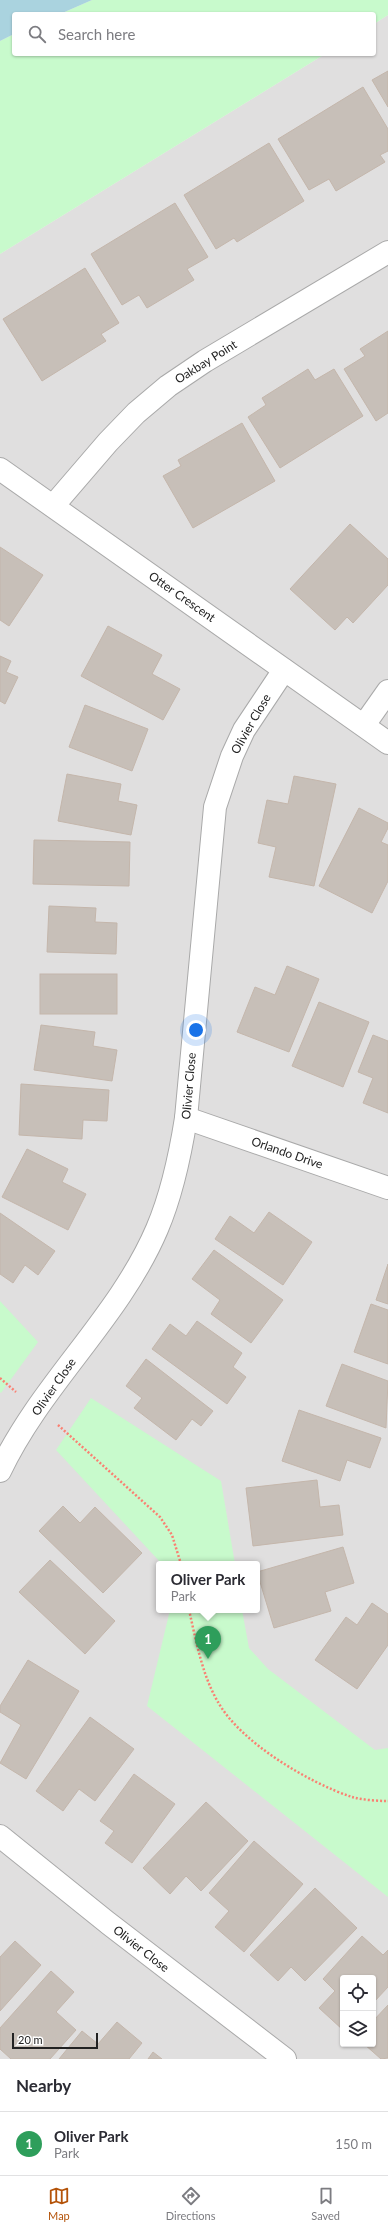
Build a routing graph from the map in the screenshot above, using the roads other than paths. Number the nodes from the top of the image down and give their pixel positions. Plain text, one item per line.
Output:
1 (388, 252) edge
2 (0, 469) edge
3 (52, 506) junction
4 (284, 670) junction
5 (388, 691) edge
6 (364, 725) junction
7 (388, 743) edge
8 (186, 1118) junction
9 (388, 1188) edge
10 (0, 1471) edge
11 (0, 1836) edge
12 (285, 2059) edge

1 - 3 street, Oakbay Point
2 - 3 street, Otter Crescent
3 - 4 street, Otter Crescent
4 - 6 street, Otter Crescent
4 - 8 street, Olivier Close
5 - 6 street
6 - 7 street, Otter Crescent
8 - 9 street, Orlando Drive
8 - 10 street, Olivier Close
11 - 12 street, Olivier Close

